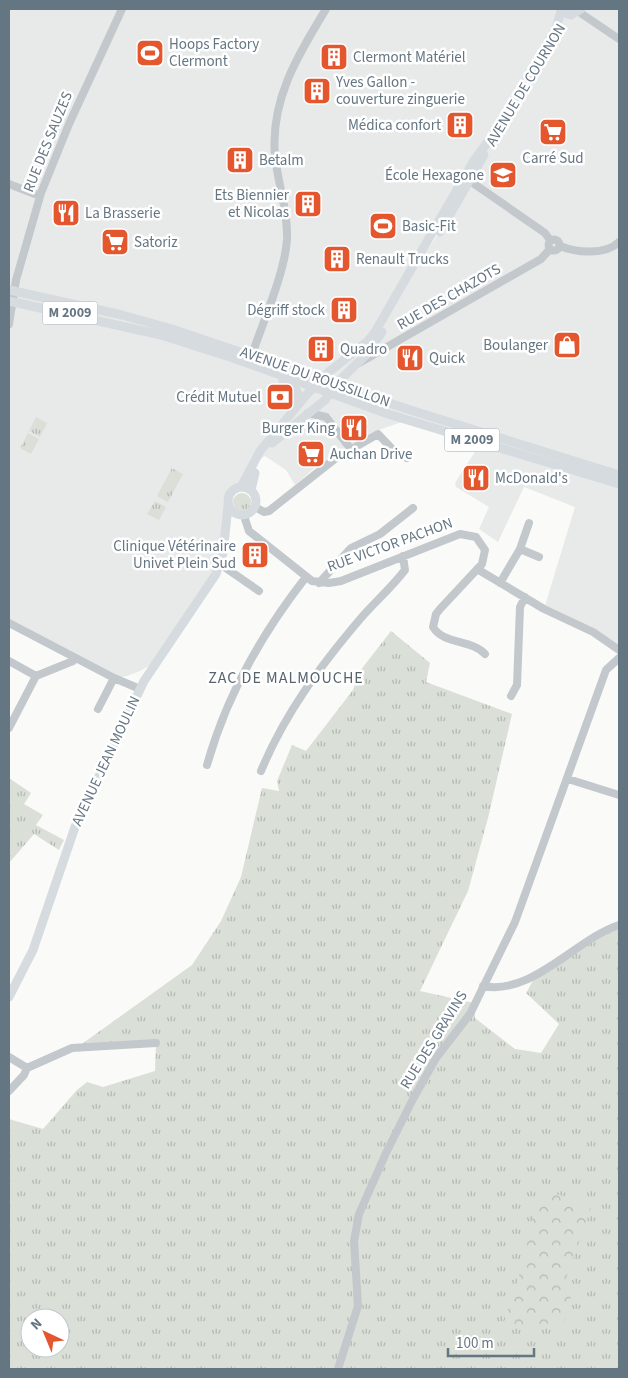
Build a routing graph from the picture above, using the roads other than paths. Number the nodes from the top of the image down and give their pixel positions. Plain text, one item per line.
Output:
1 (122, 9) edge
2 (326, 9) edge
3 (580, 10) edge
4 (563, 12) edge
5 (619, 39) edge
6 (466, 181) junction
7 (9, 184) edge
8 (40, 196) junction
9 (550, 240) junction
10 (619, 242) edge
11 (560, 246) junction
12 (550, 249) junction
13 (11, 290) edge
14 (11, 301) edge
15 (9, 324) edge
16 (181, 336) junction
17 (367, 353) junction
18 (252, 355) junction
19 (358, 364) junction
20 (284, 379) junction
21 (322, 379) junction
22 (336, 384) junction
23 (314, 387) junction
24 (355, 391) junction
25 (330, 394) junction
26 (294, 411) junction
27 (308, 413) junction
28 (350, 448) junction
29 (407, 458) dead end
30 (619, 475) edge
31 (619, 484) edge
32 (241, 487) junction
33 (251, 490) junction
34 (228, 506) junction
35 (255, 507) junction
36 (413, 508) dead end
37 (242, 516) junction
38 (529, 523) dead end
39 (226, 536) junction
40 (520, 549) junction
41 (403, 556) junction
42 (539, 557) dead end
43 (220, 564) junction
44 (477, 569) junction
45 (306, 577) junction
46 (320, 583) junction
47 (500, 583) junction
48 (259, 591) dead end
49 (524, 597) junction
50 (9, 623) edge
51 (619, 650) edge
52 (485, 654) dead end
53 (76, 658) junction
54 (619, 658) edge
55 (9, 661) edge
56 (36, 676) junction
57 (114, 678) junction
58 (140, 689) junction
59 (511, 696) dead end
60 (98, 709) dead end
61 (9, 728) edge
62 (207, 765) dead end
63 (261, 771) dead end
64 (568, 779) junction
65 (619, 795) edge
66 (619, 925) edge
67 (484, 986) junction
68 (9, 997) edge
69 (156, 1043) dead end
70 (9, 1057) edge
71 (27, 1068) junction
72 (9, 1091) edge
73 (340, 1366) edge

1 - 8 street, RUE DES SAUZES
2 - 18 street
3 - 4 main road
3 - 5 street
4 - 6 main road, AVENUE DE COURNON
4 - 6 main road, AVENUE DE COURNON
6 - 9 street
6 - 17 main road, AVENUE DE COURNON
7 - 8 street
8 - 13 street, RUE DES SAUZES
9 - 11 street
9 - 12 street
10 - 11 street
11 - 12 street
12 - 17 street, RUE DES CHAZOTS
13 - 14 street, RUE DES SAUZES
13 - 16 main road, AVENUE DU ROUSSILLON / M 2009
14 - 15 street, RUE DES SAUZES
14 - 16 main road, AVENUE DU ROUSSILLON / M 2009
16 - 18 main road, AVENUE DU ROUSSILLON / M 2009
16 - 20 main road, AVENUE DU ROUSSILLON / M 2009
16 - 20 main road
17 - 19 main road, AVENUE DE COURNON
17 - 21 main road, AVENUE DE COURNON
18 - 21 main road, AVENUE DU ROUSSILLON / M 2009
19 - 22 main road, AVENUE DE COURNON
19 - 24 main road
20 - 23 main road, AVENUE DU ROUSSILLON / M 2009
20 - 26 main road
21 - 22 main road, AVENUE DU ROUSSILLON / M 2009
21 - 23 main road, AVENUE DE COURNON
22 - 24 main road, AVENUE DU ROUSSILLON / M 2009
22 - 25 main road, AVENUE DE COURNON
23 - 25 main road, AVENUE DU ROUSSILLON / M 2009
23 - 26 main road
24 - 30 main road, AVENUE DU ROUSSILLON / M 2009
25 - 27 main road
25 - 31 main road, AVENUE DU ROUSSILLON / M 2009
26 - 32 main road
27 - 28 street
27 - 33 main road
28 - 29 street
28 - 35 street
32 - 33 main road
32 - 34 main road
33 - 35 main road
34 - 37 main road
34 - 39 main road, AVENUE JEAN MOULIN
35 - 37 main road
36 - 46 street
37 - 39 main road, AVENUE JEAN MOULIN
37 - 45 street, RUE VICTOR PACHON
38 - 40 street
39 - 43 main road, AVENUE JEAN MOULIN
40 - 42 street
40 - 47 street
41 - 44 street, RUE VICTOR PACHON
41 - 46 street, RUE VICTOR PACHON
41 - 63 street
43 - 48 street
43 - 58 main road, AVENUE JEAN MOULIN
44 - 47 street
44 - 52 street
45 - 46 street, RUE VICTOR PACHON
45 - 62 street
47 - 49 street
49 - 51 street
49 - 59 street
50 - 53 street
53 - 56 street
53 - 57 street
54 - 64 street, RUE DES GRAVINS
55 - 56 street
56 - 61 street
57 - 58 street
57 - 60 street
58 - 68 main road, AVENUE JEAN MOULIN
64 - 65 street
64 - 67 street, RUE DES GRAVINS
66 - 67 street
67 - 73 street, RUE DES GRAVINS
69 - 71 street
70 - 71 street
71 - 72 street

